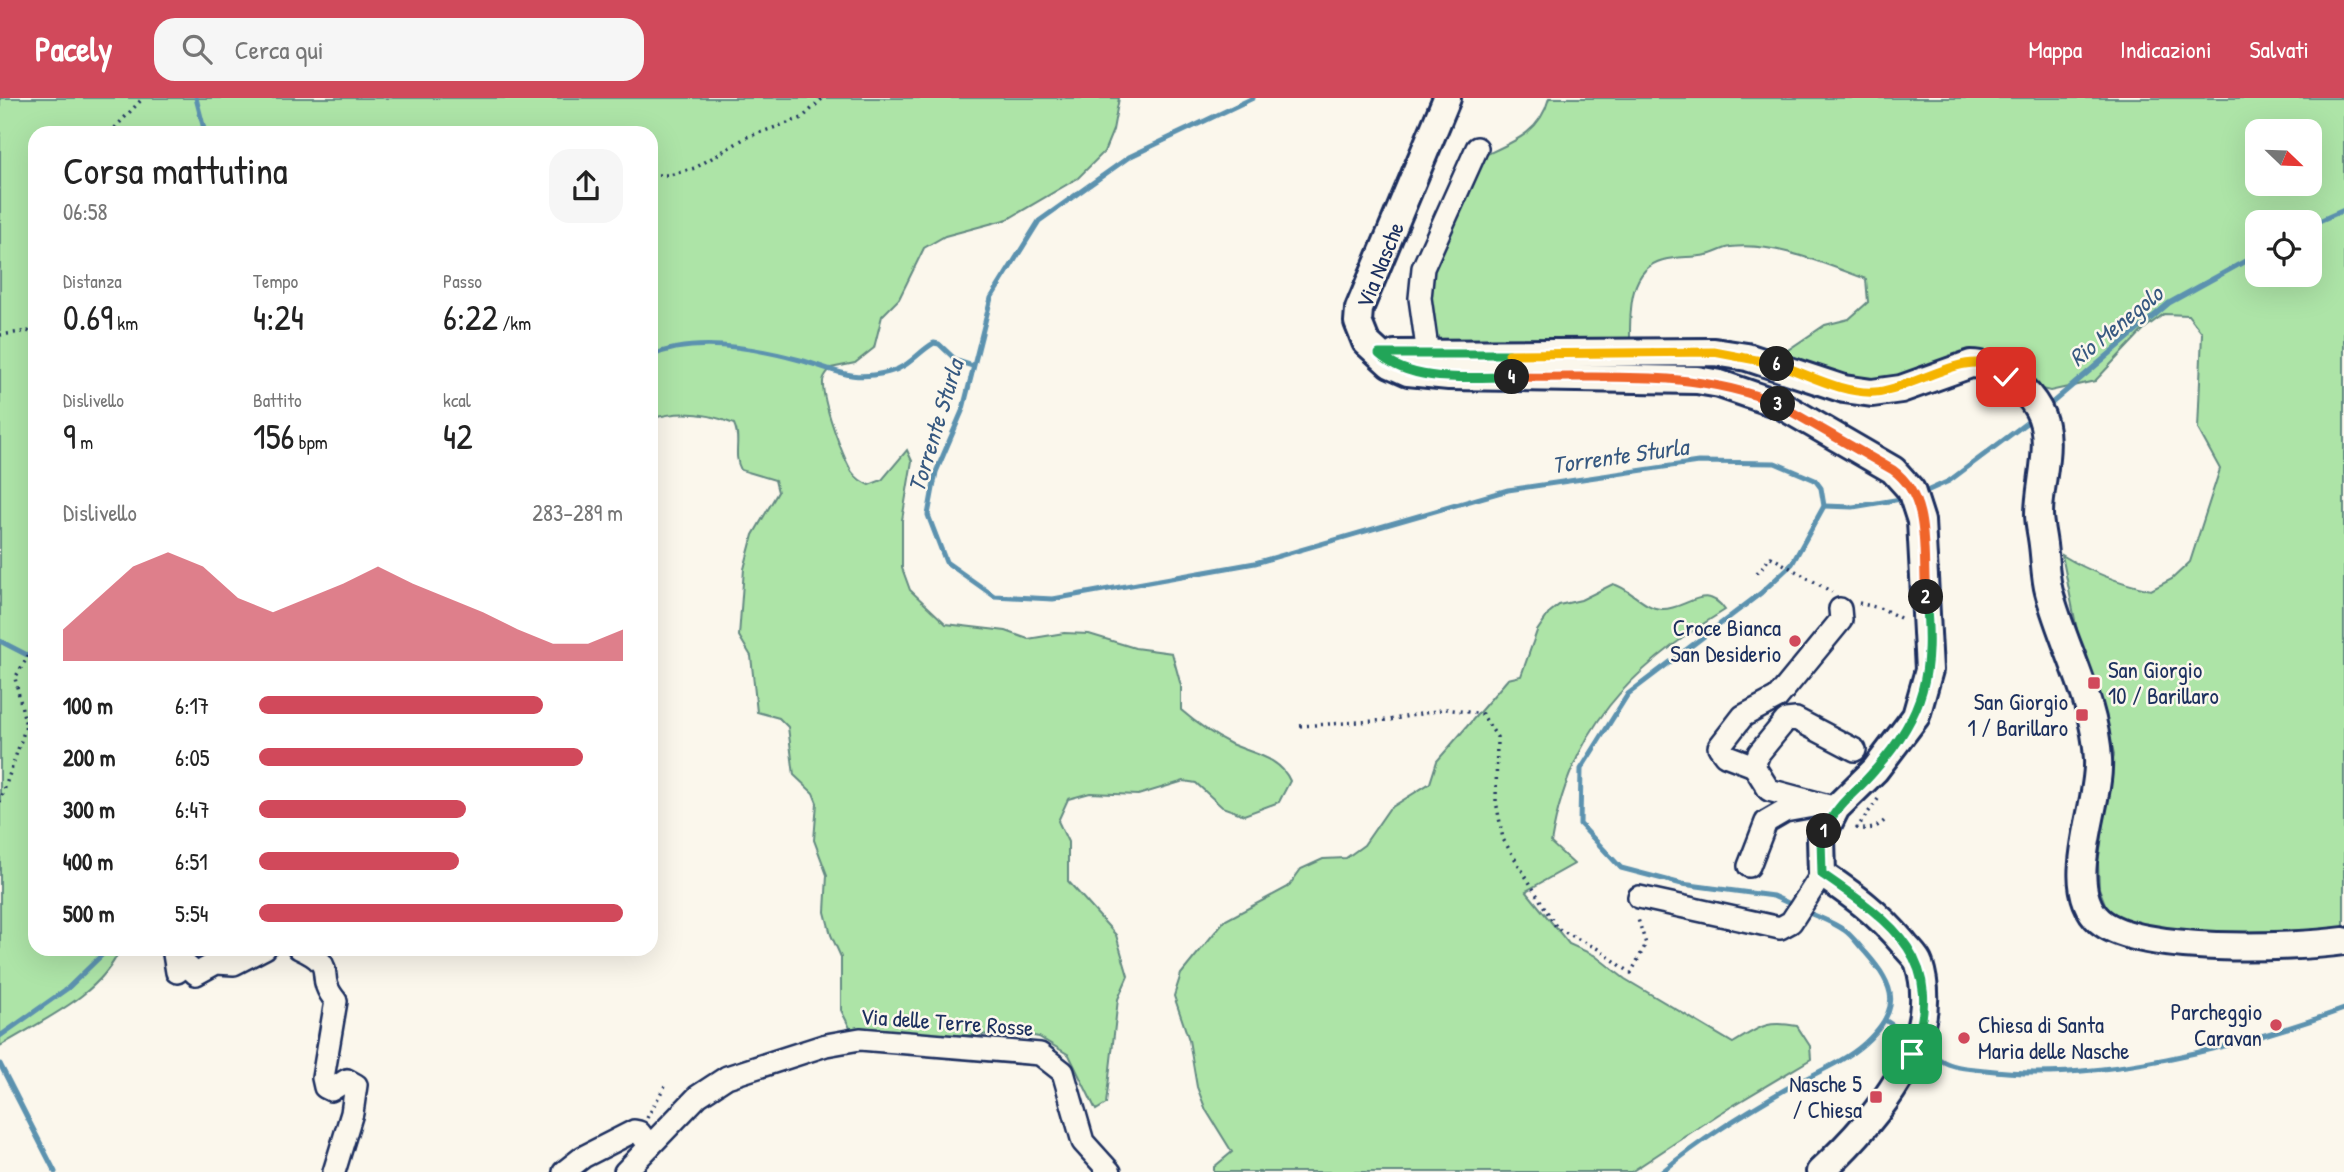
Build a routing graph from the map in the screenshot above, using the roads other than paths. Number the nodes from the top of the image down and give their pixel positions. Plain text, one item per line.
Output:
1 (1447, 98) edge
2 (1477, 148) dead end
3 (1379, 354) junction
4 (1429, 355) junction
5 (1844, 603) road end
6 (1855, 750) dead end
7 (1754, 766) junction
8 (1827, 806) junction
9 (1749, 866) dead end
10 (1818, 879) junction
11 (1639, 897) road end
12 (2344, 942) edge
13 (174, 956) edge
14 (250, 956) edge
15 (316, 956) edge
16 (645, 1139) junction
17 (334, 1172) edge
18 (564, 1172) edge
19 (625, 1172) edge
20 (1110, 1172) edge
21 (1820, 1172) edge

1 - 3 street, Via Nasche
2 - 4 street
3 - 4 street
3 - 8 street, Via Nasche
4 - 12 street
5 - 7 street
6 - 7 street
7 - 8 street
8 - 9 street
8 - 10 street, Via Nasche
10 - 11 street
10 - 21 street
13 - 14 street
15 - 17 street
16 - 18 street
16 - 19 street, Via delle Terre Rosse
16 - 20 street, Via delle Terre Rosse

